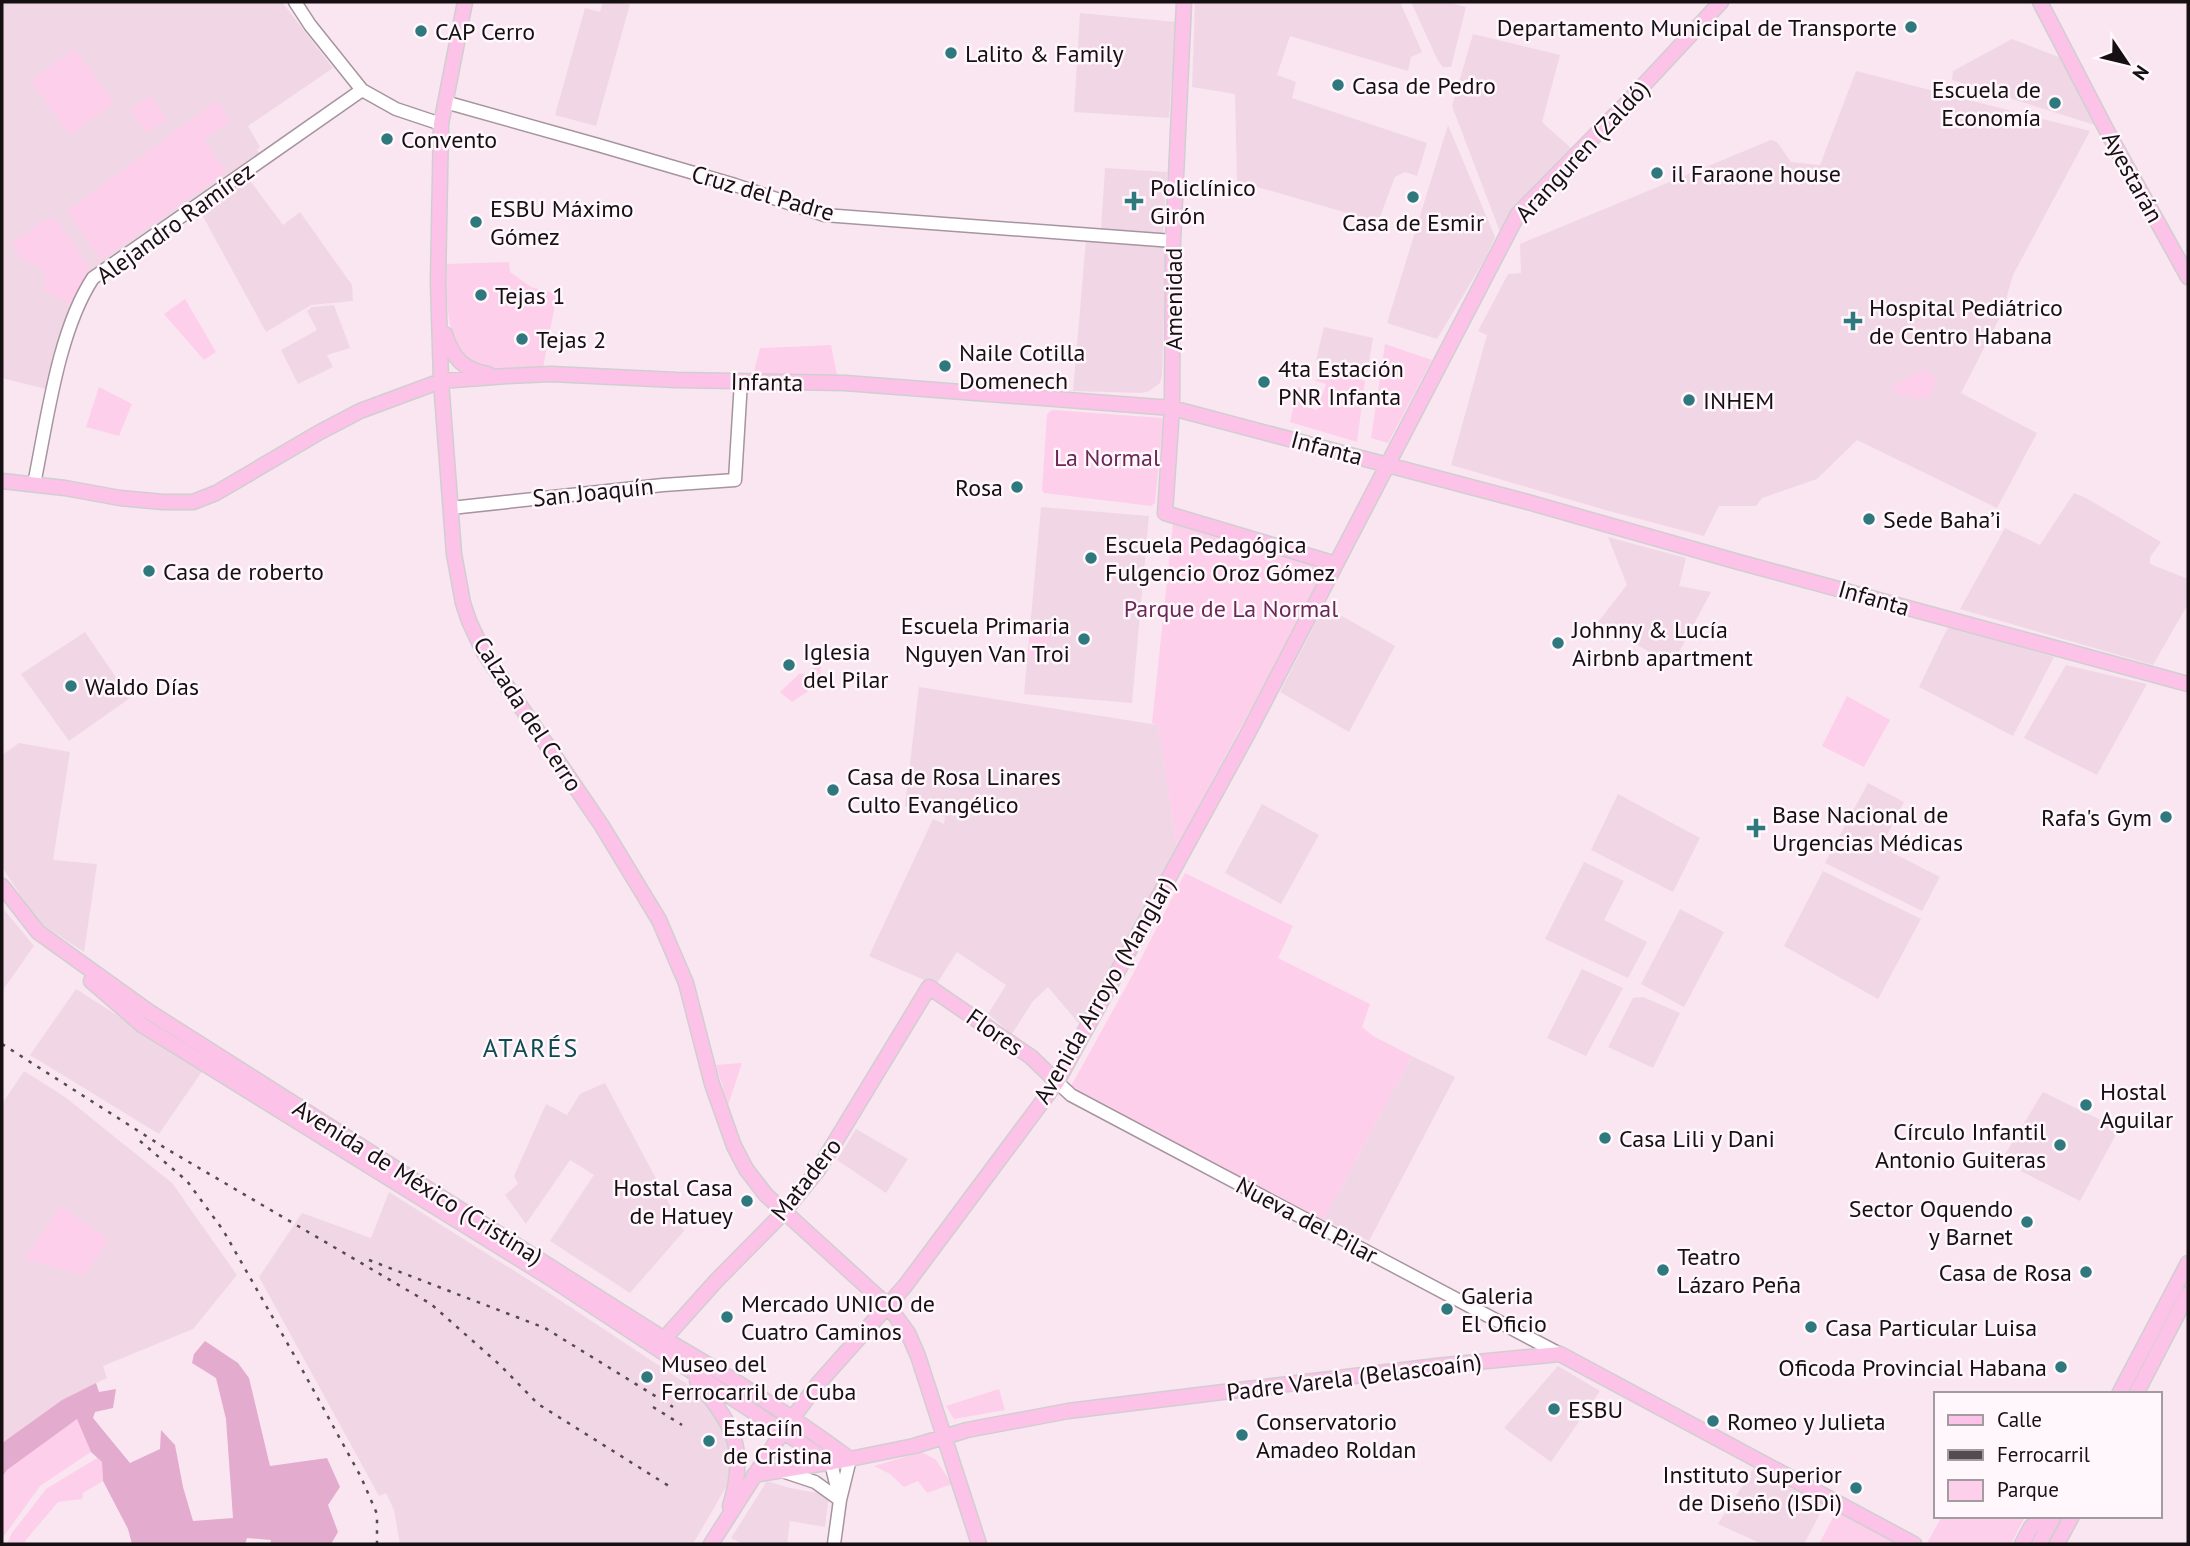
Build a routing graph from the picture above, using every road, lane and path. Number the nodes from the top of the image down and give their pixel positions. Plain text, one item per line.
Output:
1 (295, 2) edge
2 (465, 2) edge
3 (1184, 2) edge
4 (1721, 2) edge
5 (2040, 2) edge
6 (362, 90) junction
7 (445, 102) junction
8 (440, 124) junction
9 (1173, 242) junction
10 (2188, 277) edge
11 (439, 308) junction
12 (507, 376) junction
13 (441, 381) junction
14 (741, 381) junction
15 (1172, 408) junction
16 (1386, 464) junction
17 (2, 481) edge
18 (34, 484) junction
19 (452, 508) junction
20 (1336, 564) junction
21 (2188, 684) edge
22 (3, 890) edge
23 (929, 986) joint
24 (1057, 1082) junction
25 (783, 1212) junction
26 (2188, 1264) edge
27 (2188, 1294) edge
28 (888, 1306) junction
29 (666, 1346) junction
30 (1560, 1354) junction
31 (688, 1369) junction
32 (2120, 1392) edge
33 (2137, 1392) edge
34 (793, 1418) junction
35 (783, 1431) junction
36 (943, 1435) junction
37 (914, 1446) junction
38 (850, 1459) junction
39 (831, 1463) junction
40 (782, 1471) junction
41 (955, 1472) junction
42 (754, 1475) junction
43 (840, 1500) junction
44 (2042, 1518) edge
45 (2053, 1518) edge
46 (2071, 1518) edge
47 (721, 1528) junction
48 (711, 1544) edge
49 (834, 1544) edge
50 (979, 1544) edge
51 (1914, 1544) edge
52 (2022, 1544) edge
53 (2039, 1544) edge
54 (2057, 1544) edge

1 - 6 street
2 - 7 main road, Calzada del Cerro
3 - 9 main road, Amenidad
4 - 16 main road, Aranguren (Zaldó)
5 - 10 main road, Ayestarán
6 - 8 street
6 - 18 street, Alejandro Ramírez
7 - 8 main road, Calzada del Cerro
7 - 9 street, Cruz del Padre
8 - 11 main road, Calzada del Cerro
9 - 15 main road, Amenidad
11 - 12 main road
11 - 13 main road, Calzada del Cerro
12 - 13 main road, Infanta
12 - 14 main road, Infanta
13 - 18 main road, Infanta
13 - 19 main road, Calzada del Cerro
14 - 15 main road, Infanta
14 - 19 street, San Joaquín
15 - 16 main road, Infanta
15 - 20 main road, Amenidad
16 - 20 main road, Avenida Arroyo (Manglar)
16 - 21 main road, Infanta
17 - 18 main road, Infanta
19 - 25 main road, Calzada del Cerro
20 - 24 main road, Avenida Arroyo (Manglar)
22 - 29 main road, Avenida de México (Cristina)
23 - 24 main road, Flores
23 - 25 main road, Matadero
24 - 28 main road, Avenida Arroyo (Manglar)
24 - 30 street, Nueva del Pilar
25 - 28 main road, Calzada del Cerro
25 - 29 main road, Matadero
26 - 32 main road
27 - 33 main road
28 - 34 main road, Avenida Arroyo (Manglar)
28 - 36 main road, Calzada del Cerro
29 - 31 main road
29 - 34 main road, Avenida de México (Cristina)
30 - 36 main road, Padre Varela (Belascoaín)
30 - 51 main road
31 - 35 main road
31 - 47 main road
34 - 35 main road, Avenida Arroyo (Manglar)
34 - 38 main road, Avenida de México (Cristina)
35 - 39 main road
35 - 42 main road, Avenida Arroyo (Manglar)
36 - 37 main road, Padre Varela (Belascoaín)
36 - 41 main road, Calzada del Cerro
37 - 38 main road, Padre Varela (Belascoaín)
37 - 41 main road
38 - 39 main road, Padre Varela (Belascoaín)
38 - 43 street
39 - 40 main road, Padre Varela (Belascoaín)
39 - 43 street
40 - 42 main road, Padre Varela (Belascoaín)
40 - 43 street
41 - 50 main road, Calzada del Cerro
42 - 47 main road, Avenida Arroyo (Manglar)
43 - 49 street
44 - 52 main road
45 - 53 main road
46 - 54 main road
47 - 48 main road, Avenida Arroyo (Manglar)

